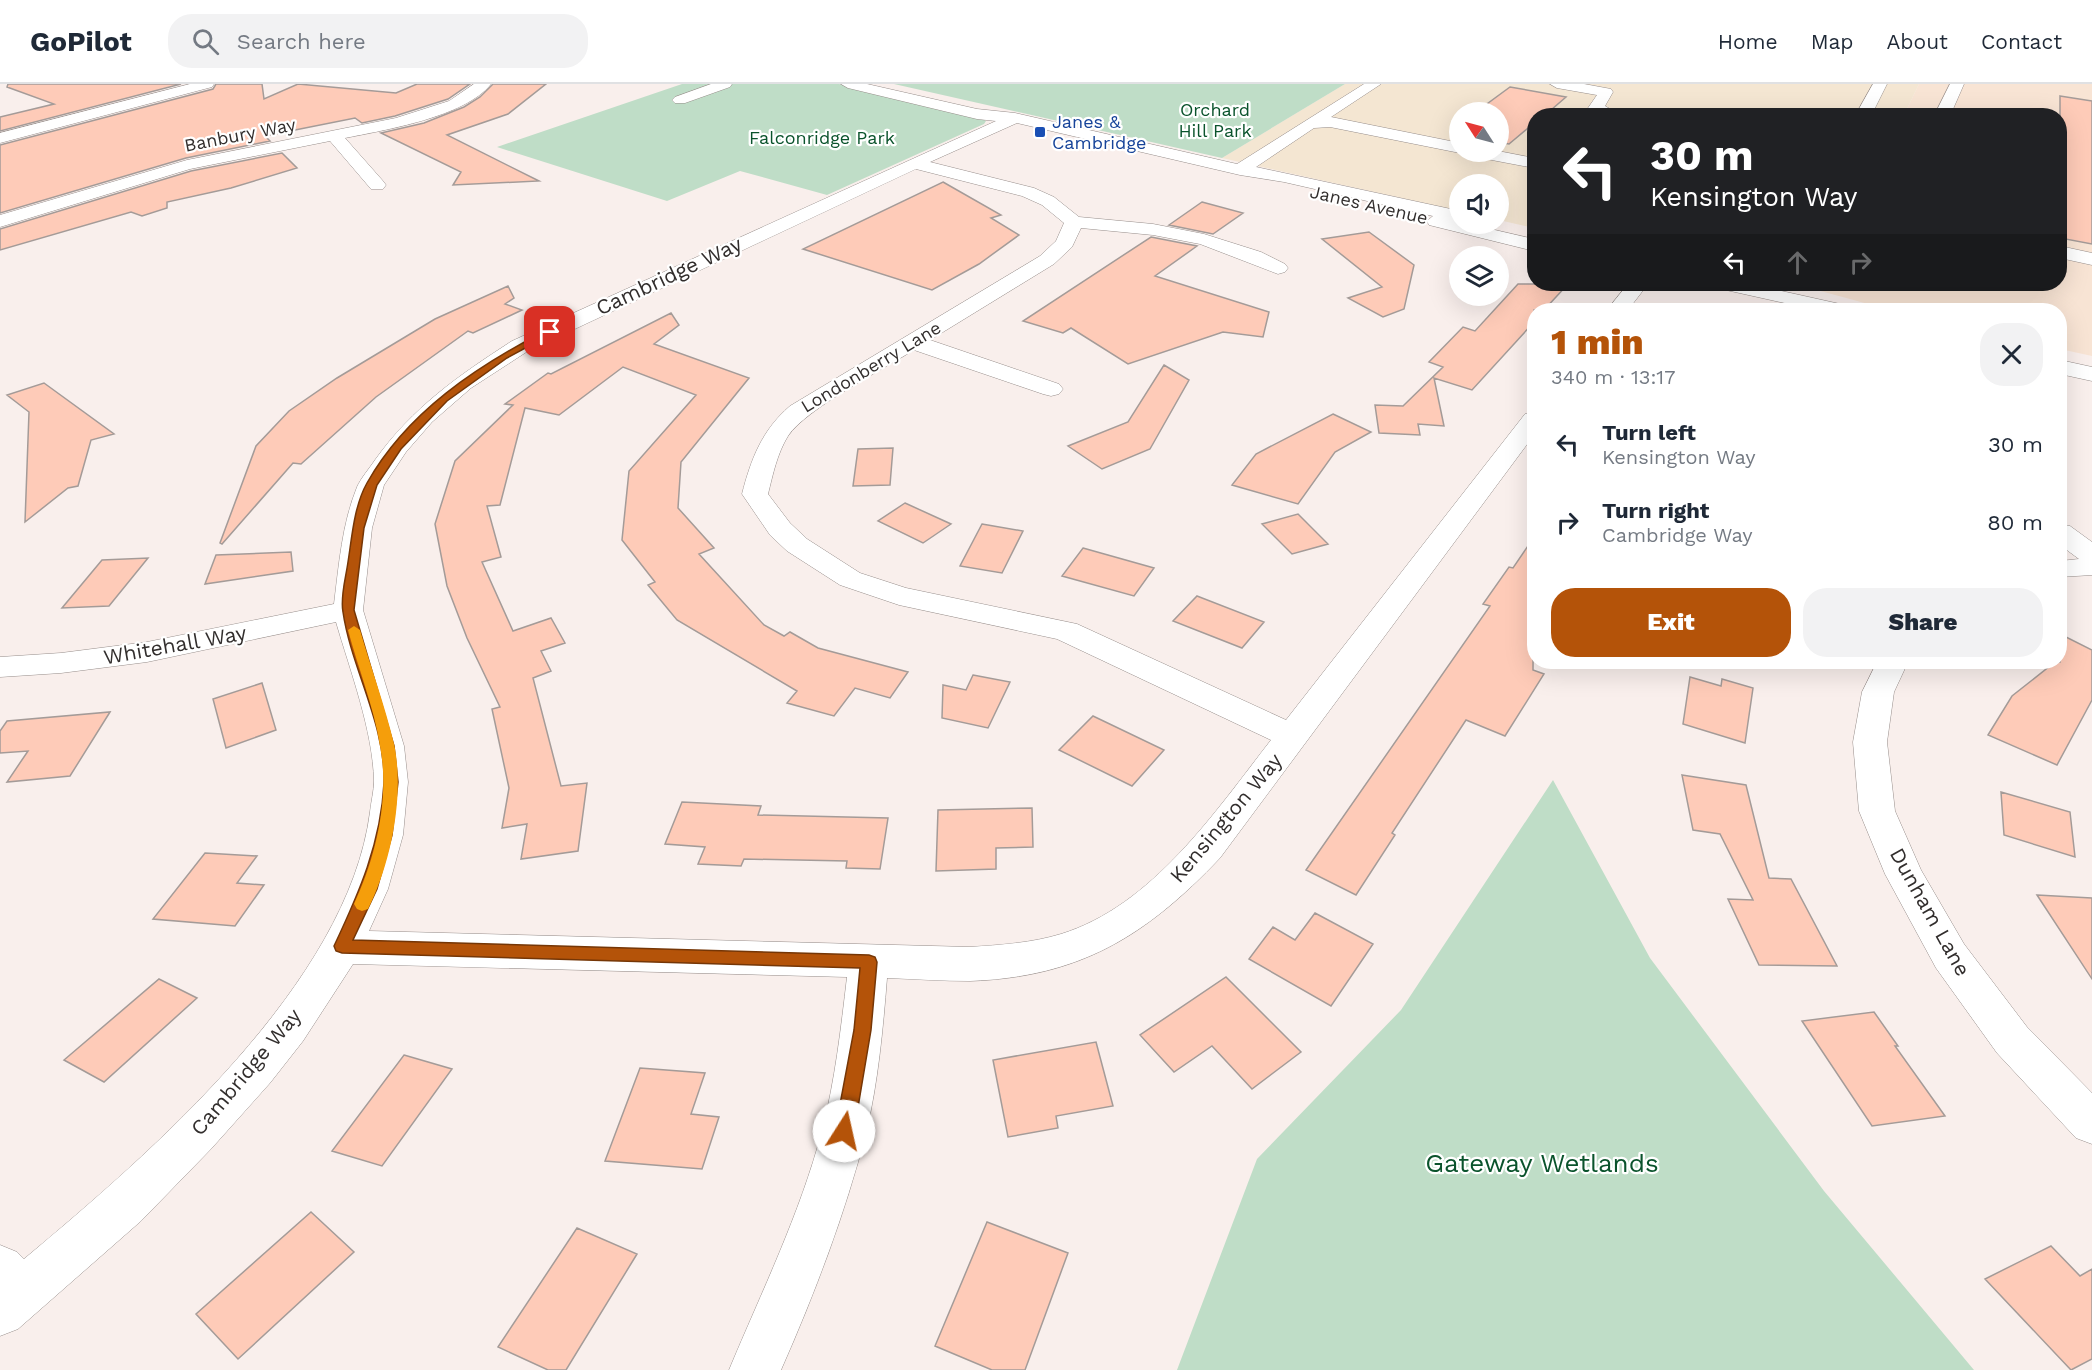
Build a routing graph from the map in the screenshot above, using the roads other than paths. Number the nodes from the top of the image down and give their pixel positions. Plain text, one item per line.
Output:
1 (207, 84) edge
2 (484, 84) edge
3 (725, 84) edge
4 (849, 84) edge
5 (881, 84) edge
6 (1374, 84) edge
7 (1557, 84) edge
8 (1623, 84) edge
9 (1880, 84) edge
10 (1957, 84) edge
11 (1606, 92) junction
12 (680, 100) dead end
13 (1596, 108) edge
14 (1867, 108) edge
15 (1946, 108) edge
16 (1333, 109) junction
17 (1015, 118) junction
18 (1310, 124) junction
19 (335, 136) junction
20 (0, 138) edge
21 (1414, 139) junction
22 (1449, 146) edge
23 (1509, 158) edge
24 (1527, 162) edge
25 (916, 164) junction
26 (1240, 170) junction
27 (377, 185) dead end
28 (1449, 214) edge
29 (0, 221) edge
30 (1074, 222) junction
31 (1509, 229) edge
32 (1527, 233) edge
33 (1527, 242) edge
34 (2067, 254) edge
35 (2092, 259) edge
36 (1278, 268) dead end
37 (1632, 291) edge
38 (1774, 291) edge
39 (1623, 303) edge
40 (1815, 303) edge
41 (913, 342) junction
42 (2067, 355) edge
43 (2092, 360) edge
44 (2067, 369) edge
45 (2092, 374) edge
46 (1051, 389) dead end
47 (1527, 427) edge
48 (2067, 537) edge
49 (2092, 555) edge
50 (2092, 566) edge
51 (2067, 569) edge
52 (348, 610) junction
53 (0, 667) edge
54 (1889, 669) edge
55 (1293, 737) junction
56 (342, 946) junction
57 (869, 962) junction
58 (2092, 1123) edge
59 (7, 1292) edge
60 (755, 1370) edge

1 - 20 street
2 - 19 street, Banbury Way
3 - 12 street
4 - 17 street, Janes Avenue
5 - 17 street, Janes Avenue
6 - 16 street
7 - 11 street
8 - 11 street
9 - 14 street
10 - 15 street
11 - 13 street
16 - 18 street
16 - 21 street
17 - 25 street, Cambridge Way
17 - 26 street, Janes Avenue
18 - 21 street
18 - 26 street
19 - 27 street
19 - 29 street, Banbury Way
21 - 22 street
23 - 24 street
25 - 30 street
25 - 52 street, Cambridge Way
26 - 28 street, Janes Avenue
26 - 33 street, Janes Avenue
30 - 36 street
30 - 41 street, Londonberry Lane
31 - 32 street
34 - 35 street
37 - 39 street
38 - 40 street
41 - 46 street
41 - 55 street, Londonberry Lane
42 - 43 street
44 - 45 street
47 - 55 street, Kensington Way
48 - 49 street
50 - 51 street
52 - 53 street, Whitehall Way
52 - 56 street, Cambridge Way
54 - 58 street, Dunham Lane
55 - 57 street, Kensington Way
56 - 57 street, Kensington Way
56 - 59 street, Cambridge Way
57 - 60 street

